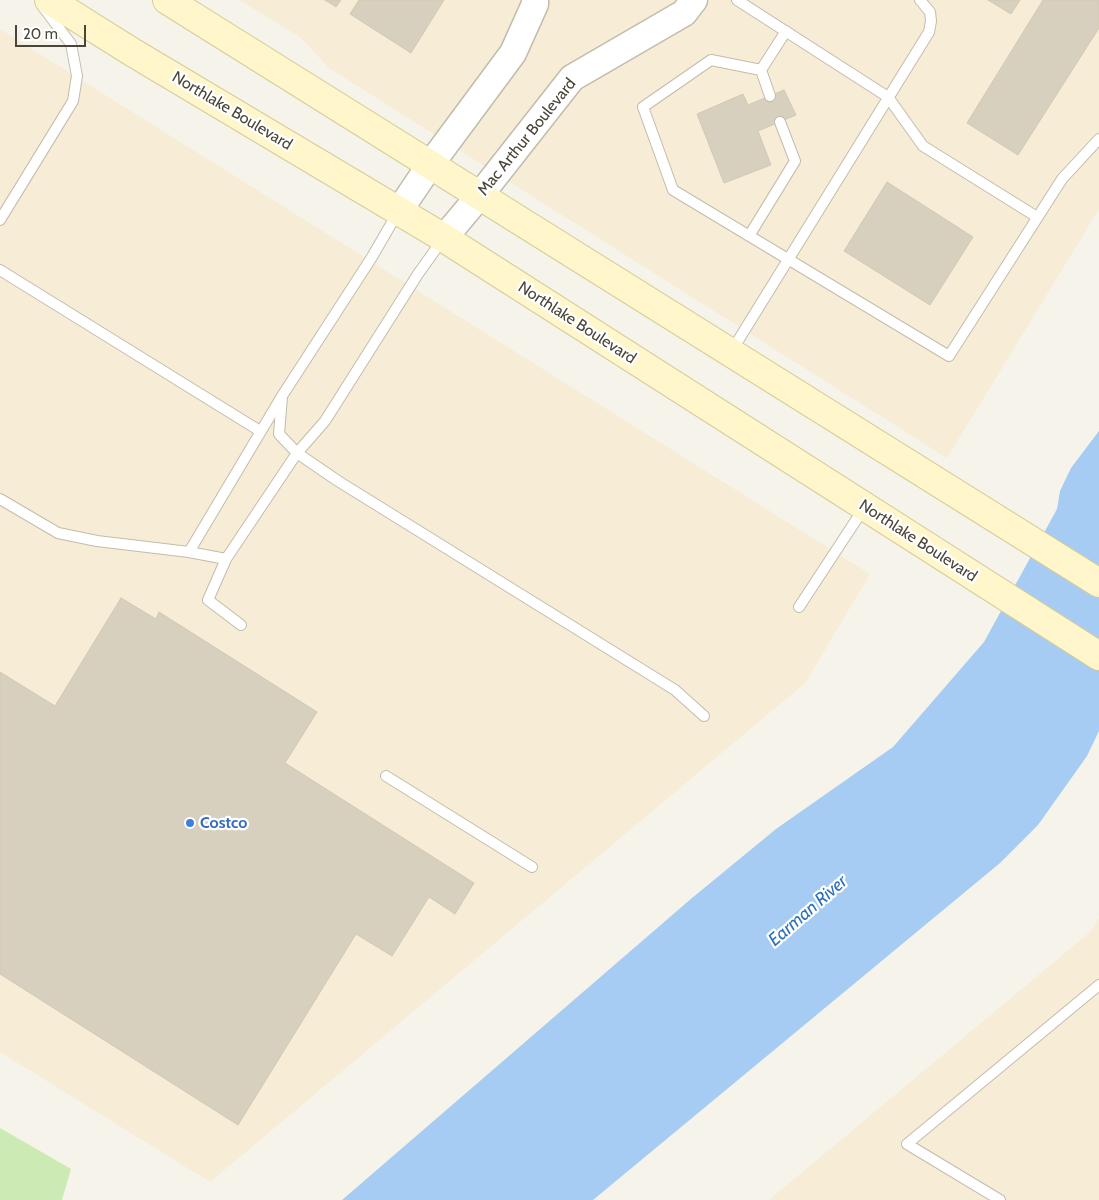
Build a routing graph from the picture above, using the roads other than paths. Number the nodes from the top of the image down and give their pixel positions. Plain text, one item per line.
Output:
1 (37, 0) edge
2 (49, 0) edge
3 (167, 0) edge
4 (535, 0) edge
5 (694, 0) edge
6 (737, 0) edge
7 (920, 0) edge
8 (786, 31) junction
9 (761, 70) junction
10 (770, 96) dead end
11 (888, 97) junction
12 (780, 122) dead end
13 (1099, 139) edge
14 (430, 165) junction
15 (480, 196) junction
16 (398, 211) junction
17 (1037, 217) junction
18 (0, 220) edge
19 (749, 236) junction
20 (444, 238) junction
21 (788, 259) junction
22 (0, 270) edge
23 (730, 353) junction
24 (282, 396) junction
25 (260, 430) junction
26 (297, 453) junction
27 (0, 499) edge
28 (864, 507) junction
29 (189, 552) junction
30 (226, 559) junction
31 (1099, 583) edge
32 (799, 607) dead end
33 (241, 625) dead end
34 (1099, 656) edge
35 (704, 716) dead end
36 (386, 776) dead end
37 (532, 867) dead end
38 (1099, 985) edge
39 (1000, 1200) edge

1 - 18 lane
2 - 16 main road, Northlake Boulevard
3 - 14 main road
4 - 14 street
5 - 15 street, Mac Arthur Boulevard
6 - 8 lane
7 - 11 lane
8 - 9 lane
8 - 11 lane
9 - 10 lane
9 - 19 lane
11 - 17 lane
11 - 21 lane
12 - 19 lane
13 - 17 lane
14 - 15 main road
14 - 16 street
15 - 20 street, Mac Arthur Boulevard
15 - 23 main road
16 - 20 main road, Northlake Boulevard
16 - 24 lane
17 - 21 lane
19 - 21 lane
20 - 26 lane
20 - 28 main road, Northlake Boulevard
21 - 23 lane
22 - 25 lane
23 - 31 main road
24 - 25 lane
24 - 26 lane
25 - 29 lane
26 - 30 lane
26 - 35 lane
27 - 29 lane
28 - 32 lane
28 - 34 main road, Northlake Boulevard
29 - 30 lane
30 - 33 lane
36 - 37 lane
38 - 39 lane

